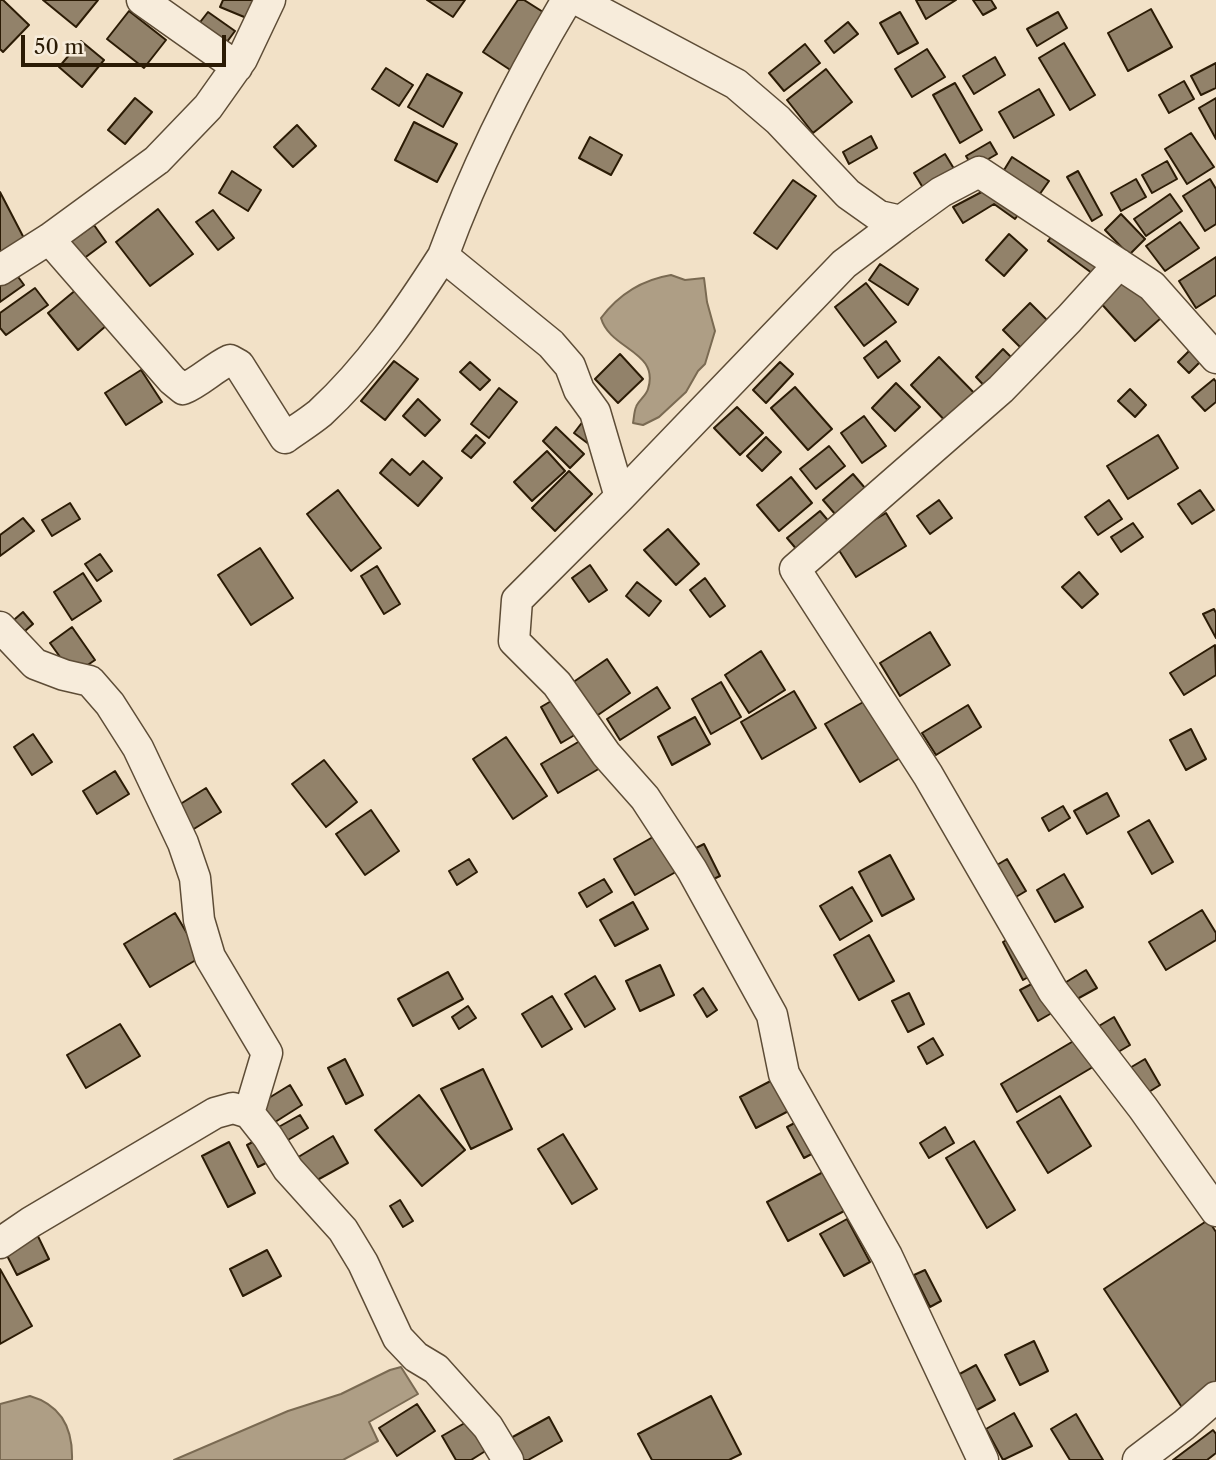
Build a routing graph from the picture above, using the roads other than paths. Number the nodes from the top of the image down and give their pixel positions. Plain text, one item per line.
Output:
1 (142, 0) edge
2 (270, 0) edge
3 (568, 0) edge
4 (578, 0) edge
5 (236, 67) junction
6 (901, 221) junction
7 (49, 239) junction
8 (443, 256) junction
9 (1119, 264) junction
10 (0, 270) edge
11 (1216, 358) edge
12 (620, 497) junction
13 (0, 627) edge
14 (248, 1113) junction
15 (1216, 1210) edge
16 (0, 1243) edge
17 (1216, 1397) edge
18 (508, 1460) edge
19 (983, 1460) edge
20 (1138, 1460) edge

1 - 5 street
2 - 5 street
3 - 8 street
4 - 6 street
5 - 7 street
6 - 9 street
6 - 12 street
7 - 8 street
7 - 10 street
8 - 12 street
9 - 11 street
9 - 15 street
12 - 19 street
13 - 14 street
14 - 16 street
14 - 18 street
17 - 20 street

